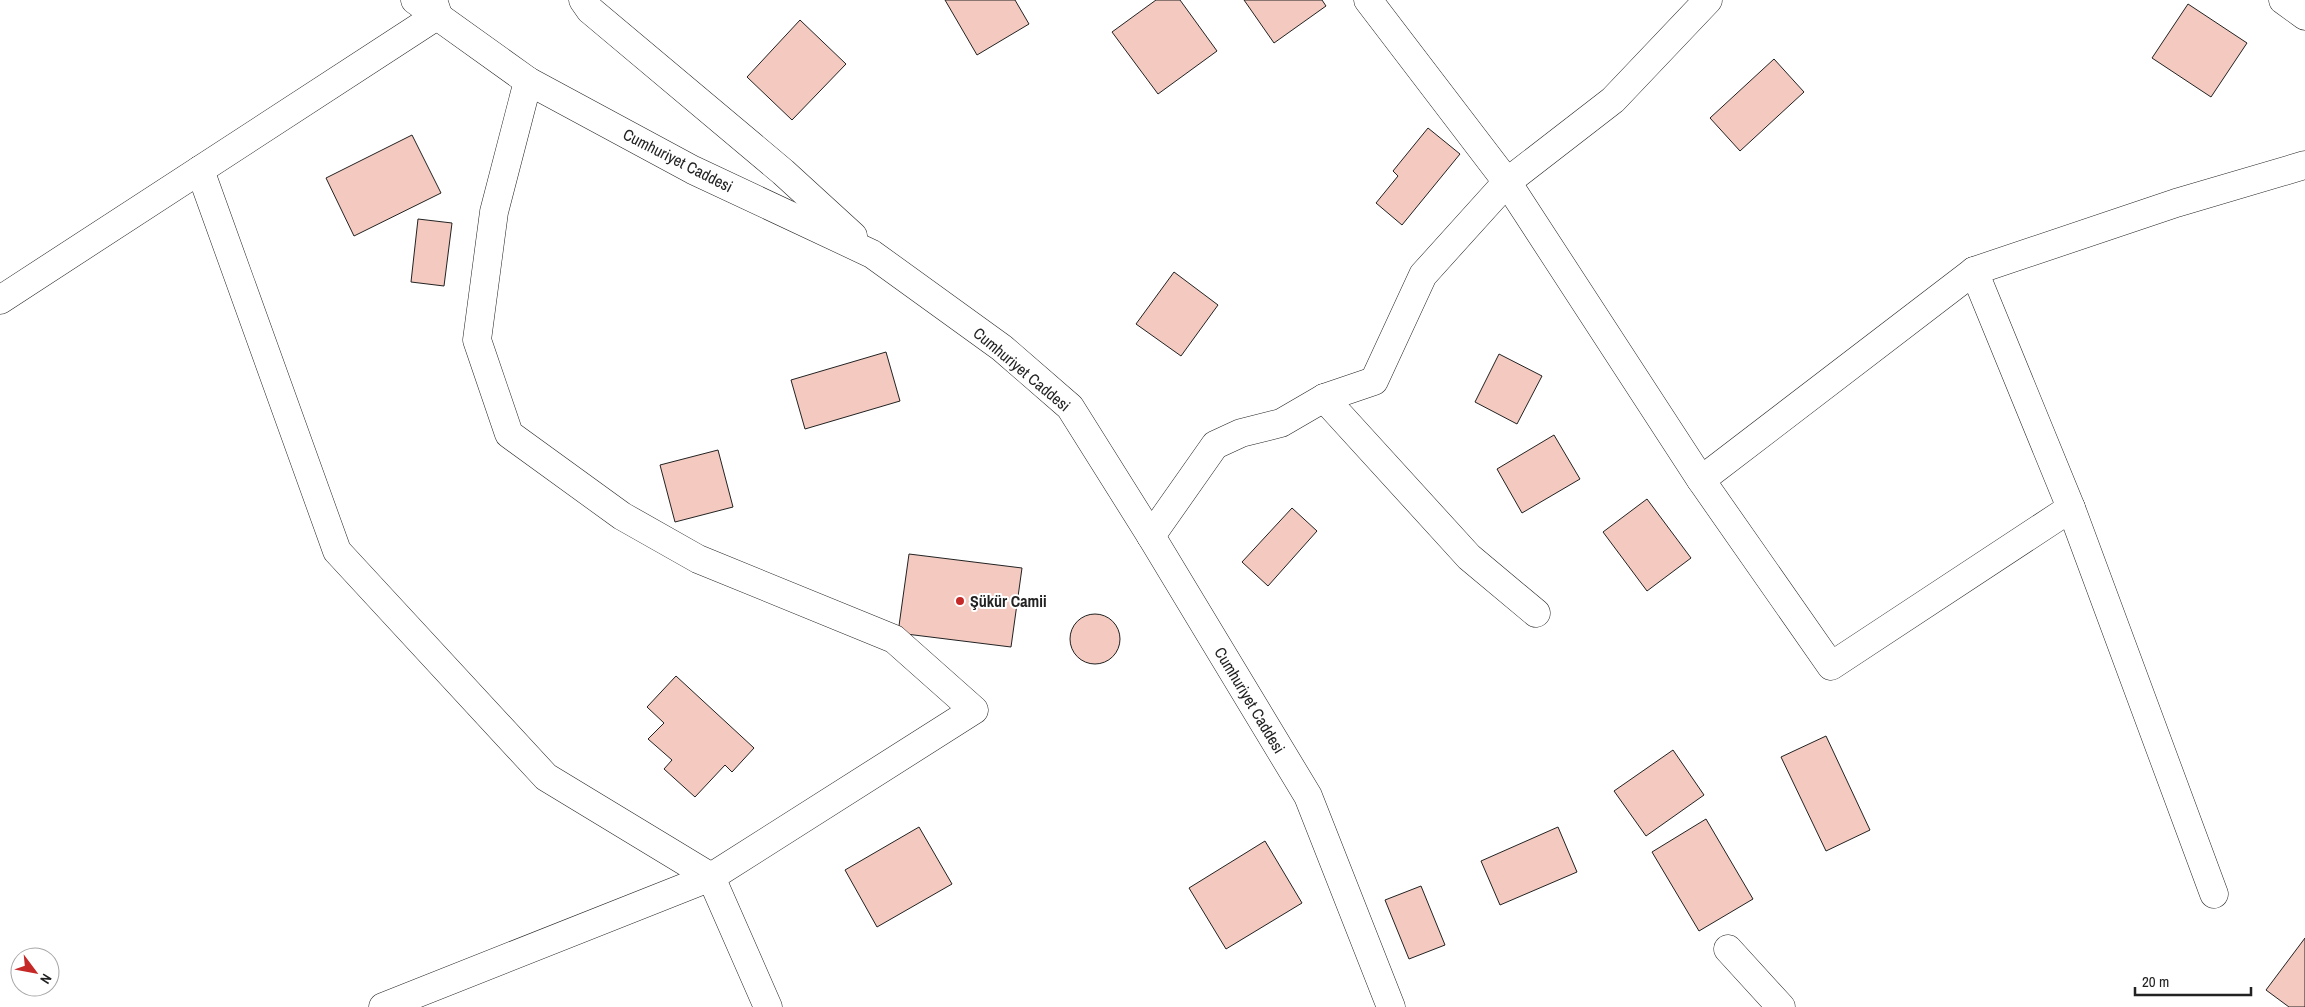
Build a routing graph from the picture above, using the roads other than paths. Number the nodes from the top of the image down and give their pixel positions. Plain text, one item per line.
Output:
1 (415, 0) edge
2 (1368, 0) edge
3 (1708, 0) edge
4 (2283, 0) edge
5 (594, 3) edge
6 (435, 8) edge
7 (2305, 16) edge
8 (528, 81) junction
9 (2305, 166) edge
10 (200, 170) junction
11 (1507, 182) junction
12 (872, 254) junction
13 (1974, 271) junction
14 (0, 300) edge
15 (1324, 398) junction
16 (1701, 480) junction
17 (2071, 508) junction
18 (1151, 536) junction
19 (1536, 613) dead end
20 (711, 878) junction
21 (2214, 894) dead end
22 (1728, 949) dead end
23 (383, 1007) edge
24 (768, 1007) edge
25 (1391, 1007) edge
26 (1781, 1007) edge

1 - 6 street, Cumhuriyet Caddesi
2 - 11 street
3 - 11 street
4 - 7 street
5 - 12 street
6 - 8 street, Cumhuriyet Caddesi
6 - 10 street
8 - 12 street, Cumhuriyet Caddesi
8 - 20 street
9 - 13 street
10 - 14 street
10 - 20 street
11 - 15 street
11 - 16 street
12 - 18 street, Cumhuriyet Caddesi
13 - 16 street
13 - 17 street
15 - 18 street
15 - 19 street
16 - 17 street
17 - 21 street
18 - 25 street, Cumhuriyet Caddesi
20 - 23 street
20 - 24 street
22 - 26 street

